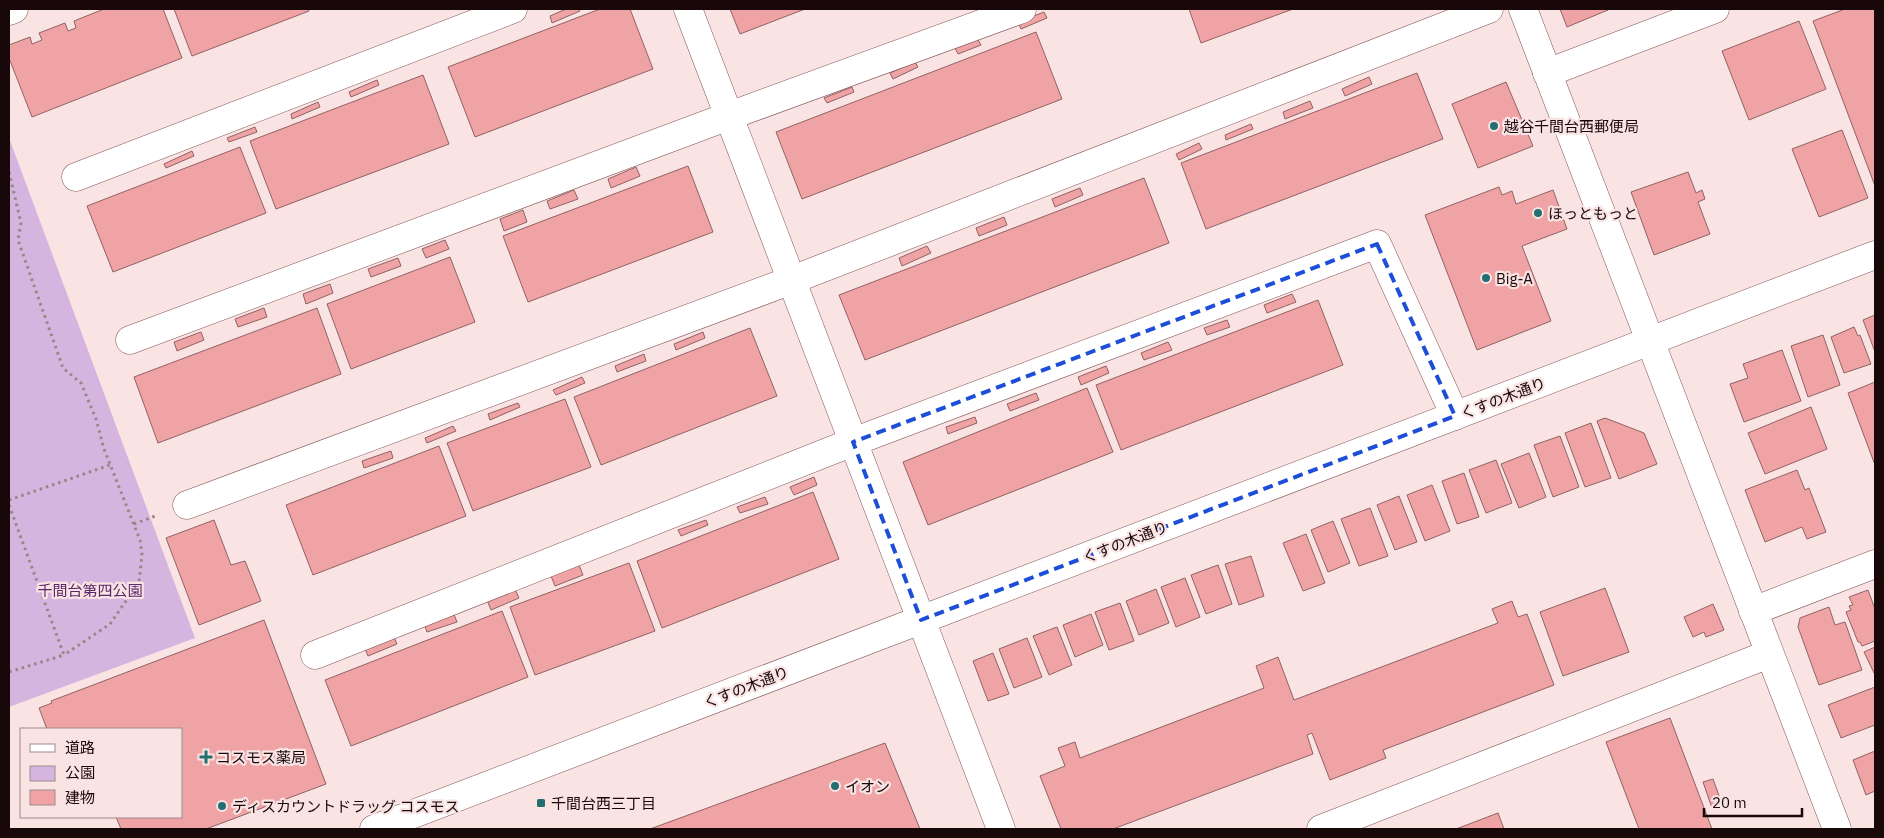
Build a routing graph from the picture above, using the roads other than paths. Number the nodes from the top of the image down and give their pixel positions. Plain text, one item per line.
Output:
1 (14, 9) edge
2 (513, 9) edge
3 (688, 9) edge
4 (1022, 9) edge
5 (1489, 9) edge
6 (1522, 9) edge
7 (1715, 9) edge
8 (9, 11) edge
9 (1547, 72) junction
10 (729, 116) junction
11 (76, 178) dead end
12 (1875, 255) edge
13 (792, 280) junction
14 (130, 340) dead end
15 (1650, 341) junction
16 (1455, 416) junction
17 (853, 442) junction
18 (187, 505) dead end
19 (1875, 564) edge
20 (1753, 611) junction
21 (921, 620) junction
22 (1769, 654) junction
23 (315, 655) dead end
24 (374, 829) edge
25 (1001, 829) edge
26 (1321, 829) edge
27 (1837, 829) edge

1 - 8 street
2 - 11 street
3 - 10 street
4 - 10 street
5 - 13 street
6 - 9 street
7 - 9 street
9 - 15 street
10 - 13 street
10 - 14 street
12 - 15 street, くすの木通り
13 - 17 street
13 - 18 street
15 - 16 street, くすの木通り
15 - 20 street
16 - 17 street
16 - 21 street, くすの木通り
17 - 21 street
17 - 23 street
19 - 20 street
20 - 22 street
21 - 24 street, くすの木通り
21 - 25 street
22 - 26 street
22 - 27 street

